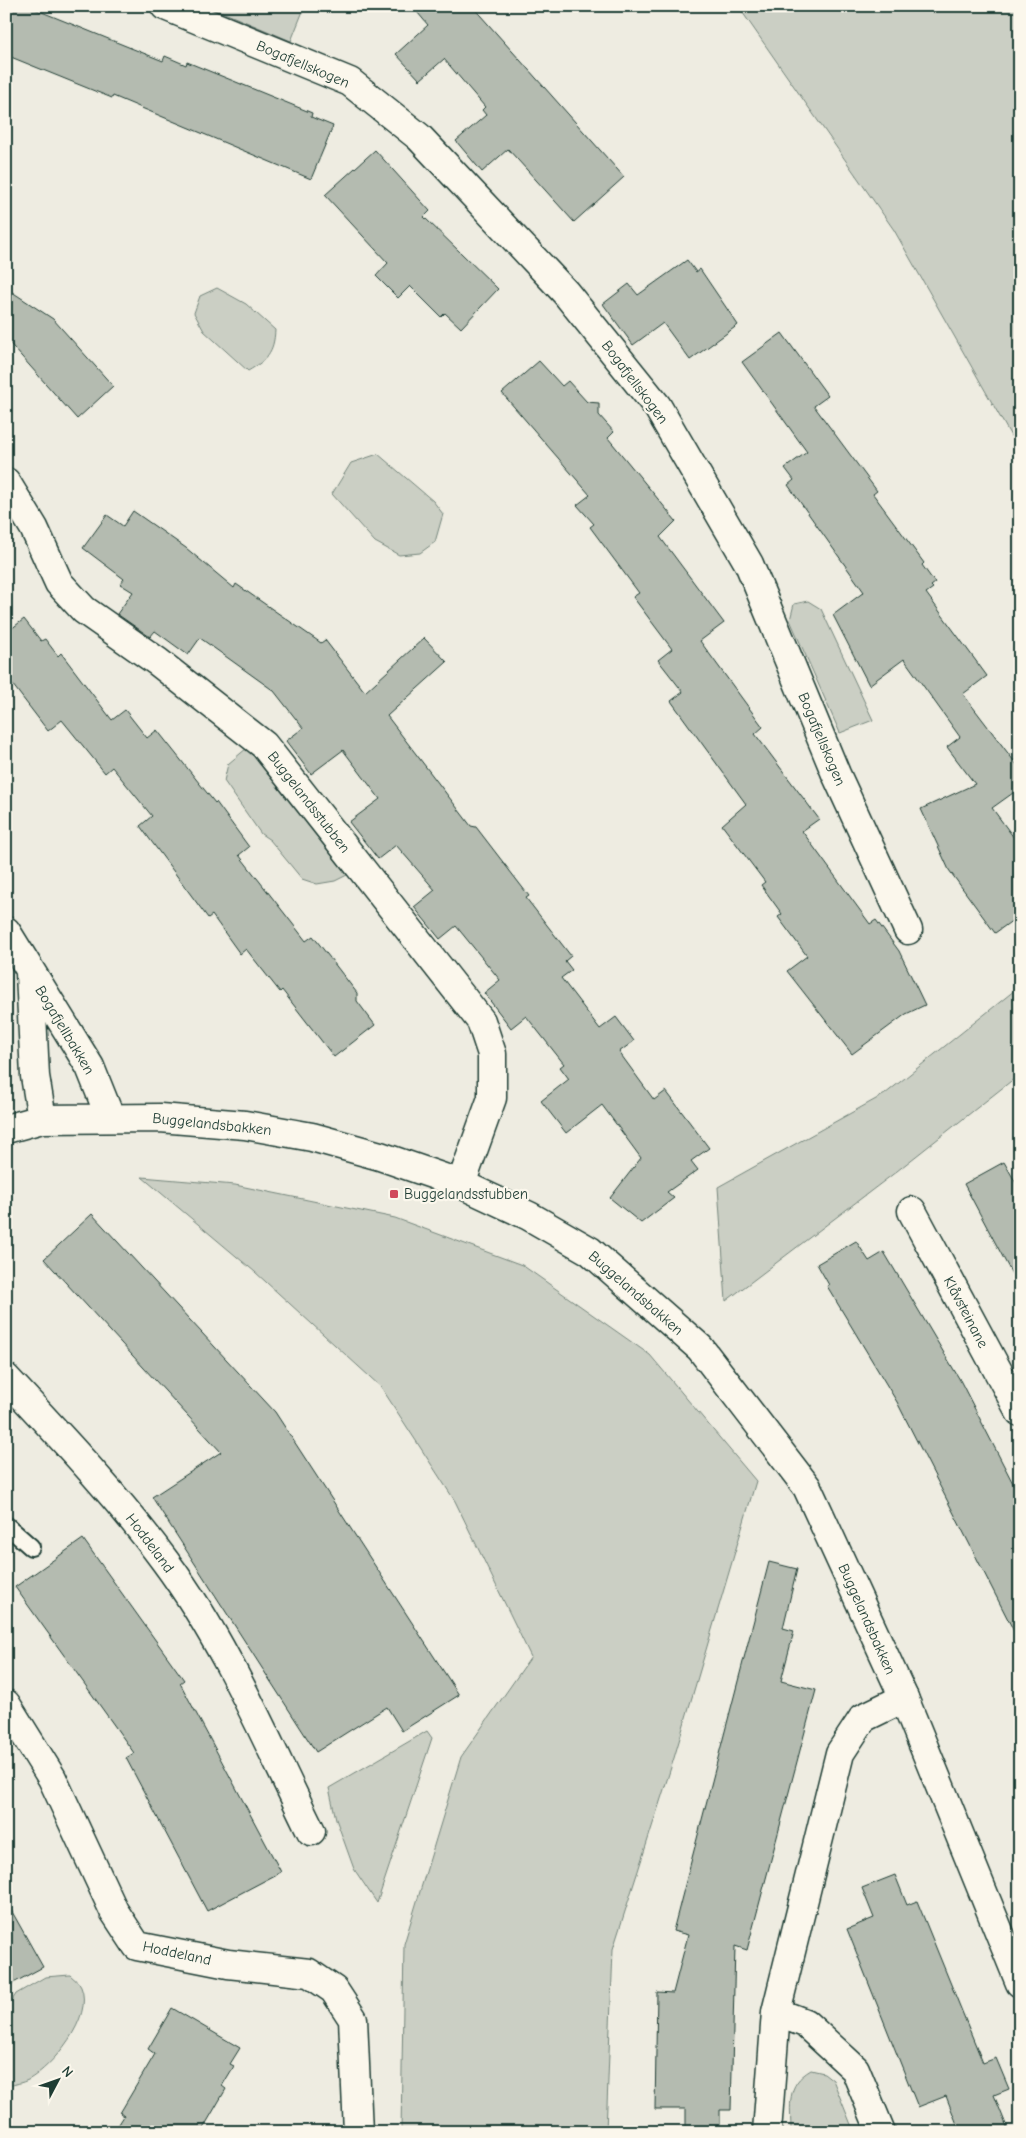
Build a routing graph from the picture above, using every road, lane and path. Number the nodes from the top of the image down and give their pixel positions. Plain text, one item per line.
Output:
1 (165, 6) edge
2 (6, 482) edge
3 (908, 930) dead end
4 (6, 931) edge
5 (30, 972) junction
6 (110, 1117) junction
7 (42, 1119) junction
8 (6, 1129) edge
9 (461, 1184) junction
10 (912, 1211) dead end
11 (8, 1384) edge
12 (1020, 1412) edge
13 (6, 1525) edge
14 (31, 1547) dead end
15 (904, 1698) junction
16 (7, 1707) edge
17 (311, 1831) dead end
18 (1020, 1983) edge
19 (776, 2012) junction
20 (358, 2132) edge
21 (767, 2132) edge
22 (881, 2132) edge

1 - 3 street, Bogafjellskogen
2 - 9 street, Buggelandsstubben
4 - 5 street, Bogafjellbakken
5 - 6 street, Bogafjellbakken
5 - 7 street, Bogafjellbakken
6 - 7 street, Buggelandsbakken
6 - 9 street, Buggelandsbakken
7 - 8 street, Buggelandsbakken
9 - 15 street, Buggelandsbakken
10 - 12 street, Klåvsteinane
11 - 17 street, Hoddeland
13 - 14 lane
15 - 18 street, Buggelandsbakken
15 - 19 street
16 - 20 street, Hoddeland
19 - 21 street
19 - 22 street

